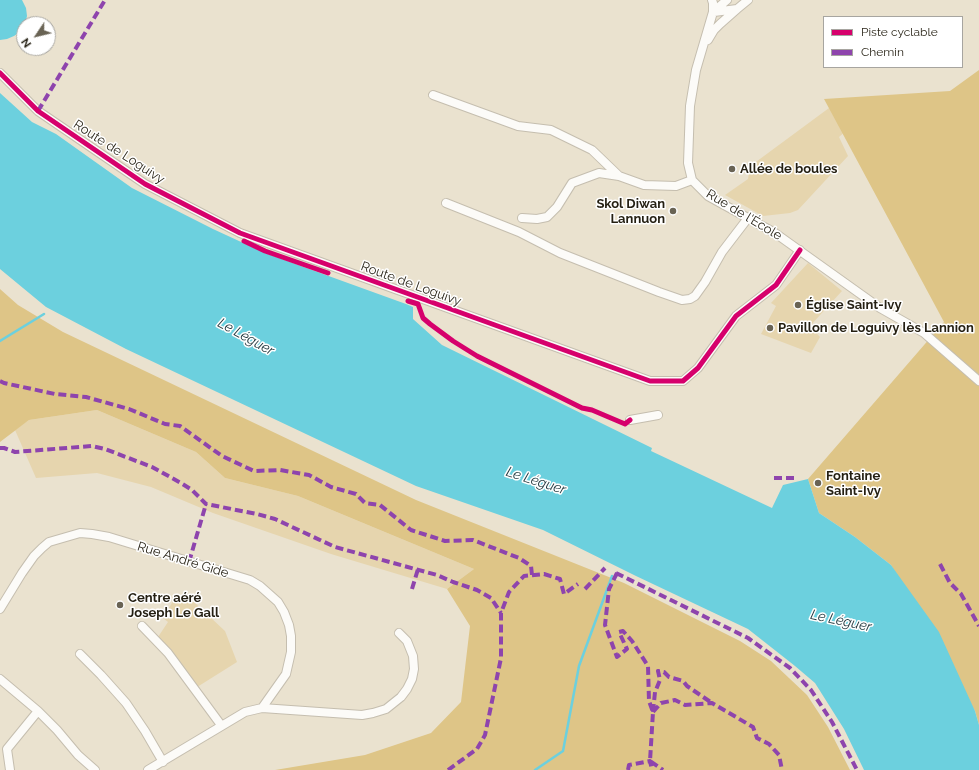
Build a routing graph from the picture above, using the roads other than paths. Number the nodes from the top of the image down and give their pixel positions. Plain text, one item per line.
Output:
1 (712, 0) edge
2 (727, 0) edge
3 (748, 0) edge
4 (737, 9) junction
5 (713, 12) junction
6 (696, 70) junction
7 (0, 73) edge
8 (433, 95) dead end
9 (619, 176) junction
10 (692, 180) junction
11 (446, 203) dead end
12 (522, 218) dead end
13 (748, 218) junction
14 (800, 250) junction
15 (979, 380) edge
16 (658, 415) dead end
17 (630, 420) dead end
18 (0, 609) edge
19 (142, 626) dead end
20 (399, 632) dead end
21 (80, 654) dead end
22 (0, 680) edge
23 (262, 708) junction
24 (38, 711) junction
25 (221, 725) junction
26 (4, 749) edge
27 (163, 762) junction
28 (10, 770) edge
29 (95, 770) edge
30 (148, 770) edge

1 - 5 street
2 - 5 street
3 - 4 street
4 - 5 street
4 - 6 street
5 - 6 street
6 - 10 street
7 - 14 street, Route de Loguivy
8 - 9 street
9 - 10 street
9 - 12 street
10 - 13 street, Rue de l'École
11 - 13 street
13 - 14 street, Rue de l'École
14 - 15 street, Rue de l'École
16 - 17 street
18 - 23 street, Rue André Gide
19 - 25 street
20 - 23 street
21 - 27 street
22 - 24 street
23 - 25 street
24 - 26 street
24 - 29 street
25 - 27 street
26 - 28 street
27 - 30 street

